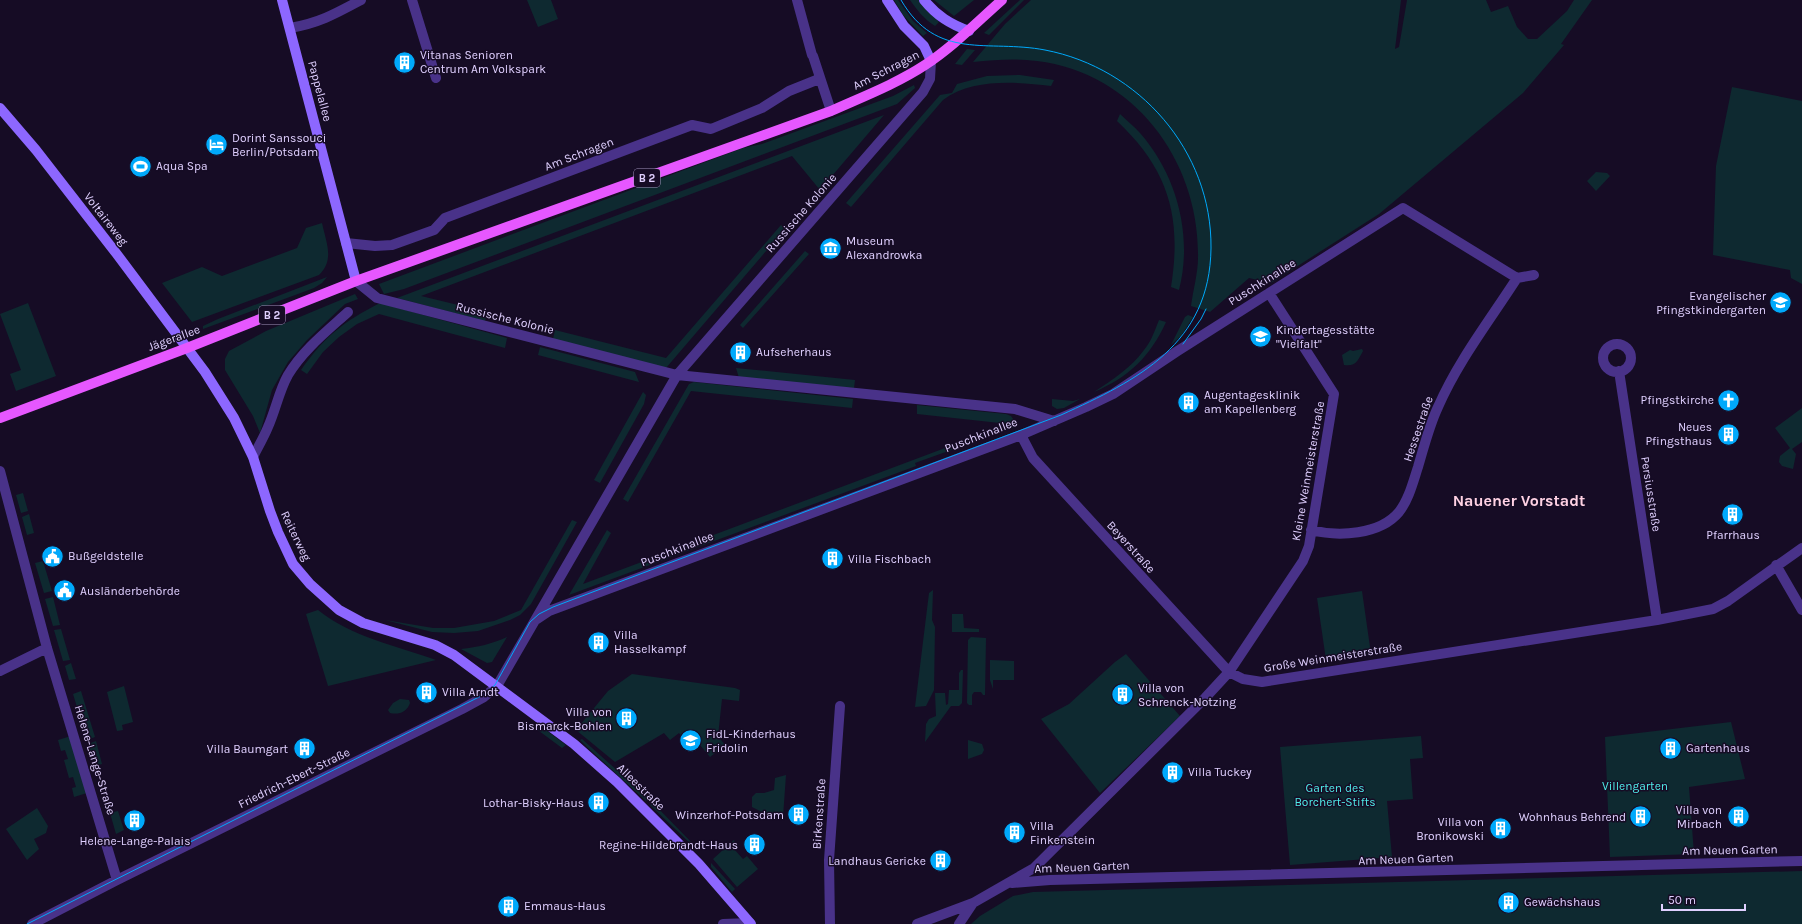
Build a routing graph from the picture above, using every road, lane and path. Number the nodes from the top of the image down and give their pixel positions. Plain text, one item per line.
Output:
1 (282, 0) edge
2 (361, 0) edge
3 (412, 0) edge
4 (797, 0) edge
5 (887, 0) edge
6 (924, 0) edge
7 (1002, 0) edge
8 (290, 28) junction
9 (969, 31) junction
10 (931, 61) junction
11 (436, 78) dead end
12 (819, 79) junction
13 (0, 108) edge
14 (831, 111) junction
15 (346, 243) junction
16 (1534, 275) dead end
17 (1517, 278) junction
18 (356, 282) junction
19 (1269, 293) junction
20 (348, 312) dead end
21 (187, 348) junction
22 (1619, 372) dead end
23 (677, 375) junction
24 (0, 418) edge
25 (1054, 421) junction
26 (1021, 434) junction
27 (253, 457) junction
28 (0, 471) edge
29 (1311, 530) junction
30 (1802, 548) edge
31 (1776, 565) junction
32 (1802, 610) edge
33 (1657, 620) junction
34 (535, 621) junction
35 (47, 648) junction
36 (0, 671) edge
37 (1229, 672) junction
38 (497, 686) junction
39 (840, 706) dead end
40 (1802, 862) edge
41 (117, 880) junction
42 (1010, 883) junction
43 (973, 903) junction
44 (32, 924) edge
45 (723, 924) edge
46 (750, 924) edge
47 (830, 924) edge
48 (917, 924) edge
49 (958, 924) edge

1 - 8 street, Pappelallee
2 - 8 street
3 - 11 street
4 - 12 street
5 - 10 street
6 - 9 street
7 - 9 main road, B 2
8 - 15 street, Pappelallee
9 - 10 main road, B 2
10 - 14 main road, Am Schragen / B 2
10 - 23 street, Russische Kolonie
12 - 14 street
12 - 15 street, Am Schragen
13 - 21 street, Voltaireweg
14 - 18 main road, Am Schragen / B 2
15 - 18 street, Pappelallee
16 - 17 street
17 - 19 street, Puschkinallee
17 - 29 street, Hessestraße
18 - 21 main road, Jägerallee / B 2
18 - 23 street, Russische Kolonie
19 - 25 street, Puschkinallee
19 - 29 street, Kleine Weinmeisterstraße
20 - 27 street
21 - 24 main road, Jägerallee / B 2
21 - 27 street, Reiterweg
22 - 33 street, Persiusstraße
23 - 25 street, Russische Kolonie
23 - 34 street, Russische Kolonie
25 - 26 street, Puschkinallee
26 - 34 street, Puschkinallee
26 - 37 street, Beyerstraße
27 - 38 street, Reiterweg
28 - 35 street, Helene-Lange-Straße
29 - 37 street, Kleine Weinmeisterstraße
30 - 31 street, Große Weinmeisterstraße
31 - 32 street
31 - 33 street, Große Weinmeisterstraße
33 - 37 street, Große Weinmeisterstraße
34 - 38 street, Friedrich-Ebert-Straße
35 - 36 street
35 - 41 street, Helene-Lange-Straße
37 - 42 street
38 - 41 street, Friedrich-Ebert-Straße
38 - 46 street, Alleestraße
39 - 47 street, Birkenstraße
40 - 42 street, Am Neuen Garten
41 - 44 street, Friedrich-Ebert-Straße
42 - 43 street
43 - 48 street
43 - 49 street
45 - 46 street

